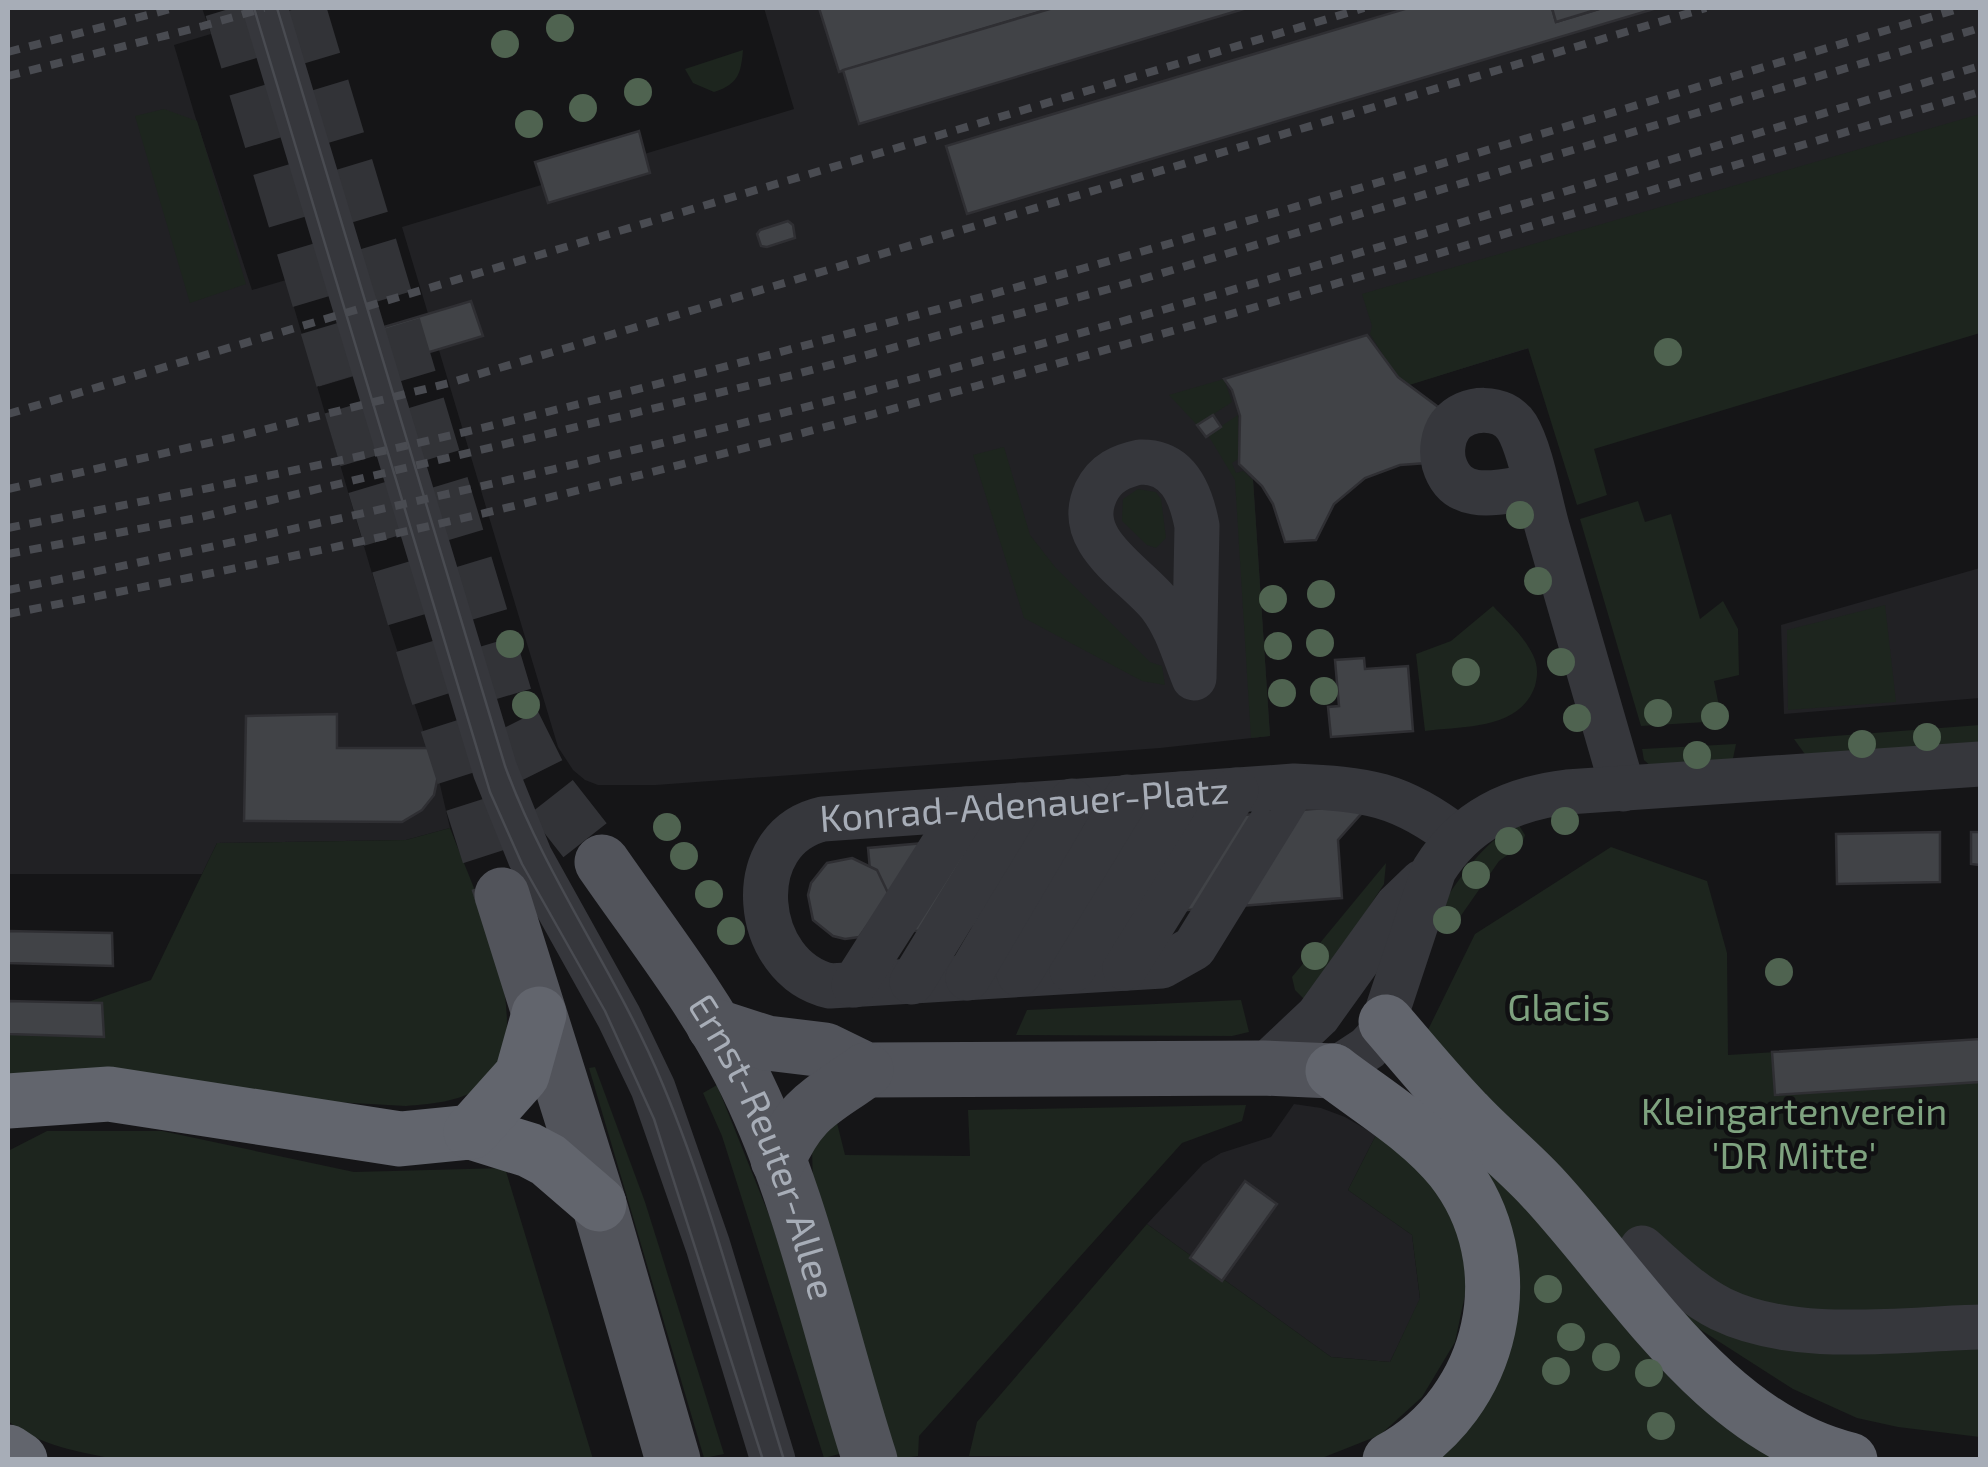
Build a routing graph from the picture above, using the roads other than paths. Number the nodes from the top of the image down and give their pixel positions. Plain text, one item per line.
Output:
1 (265, 8) edge
2 (1536, 486) dead end
3 (1980, 764) edge
4 (1294, 786) junction
5 (1623, 788) junction
6 (1236, 790) junction
7 (1181, 794) junction
8 (1127, 798) junction
9 (1072, 801) junction
10 (1020, 805) junction
11 (966, 809) junction
12 (1446, 854) junction
13 (602, 862) tunnel mouth
14 (502, 895) tunnel mouth
15 (1124, 968) junction
16 (1072, 970) junction
17 (1019, 974) junction
18 (968, 978) junction
19 (912, 982) junction
20 (854, 985) junction
21 (1334, 997) junction
22 (539, 1014) junction
23 (1386, 1022) junction
24 (714, 1026) junction
25 (1263, 1068) junction
26 (866, 1070) junction
27 (1334, 1071) junction
28 (110, 1094) junction
29 (8, 1101) edge
30 (1468, 1115) junction
31 (8, 1128) edge
32 (471, 1132) junction
33 (778, 1160) junction
34 (600, 1204) junction
35 (1642, 1248) dead end
36 (1980, 1327) edge
37 (8, 1452) edge
38 (20, 1460) edge
39 (673, 1460) edge
40 (773, 1460) edge
41 (870, 1460) edge
42 (1390, 1460) edge
43 (1850, 1460) edge

1 - 40 street
2 - 5 street
3 - 5 street
4 - 6 street, Konrad-Adenauer-Platz
4 - 12 street, Konrad-Adenauer-Platz
4 - 15 street, Konrad-Adenauer-Platz
5 - 12 street
6 - 7 street, Konrad-Adenauer-Platz
6 - 15 street
7 - 8 street, Konrad-Adenauer-Platz
7 - 16 street
8 - 9 street, Konrad-Adenauer-Platz
8 - 17 street
9 - 10 street, Konrad-Adenauer-Platz
9 - 18 street
10 - 11 street, Konrad-Adenauer-Platz
10 - 19 street
11 - 20 street
11 - 20 street, Konrad-Adenauer-Platz
12 - 21 street
12 - 23 street
13 - 24 main road, Ernst-Reuter-Allee
14 - 22 main road
15 - 16 street, Konrad-Adenauer-Platz
16 - 17 street, Konrad-Adenauer-Platz
17 - 18 street, Konrad-Adenauer-Platz
18 - 19 street, Konrad-Adenauer-Platz
19 - 20 street, Konrad-Adenauer-Platz
21 - 25 street
21 - 27 street
22 - 32 highway
22 - 34 main road
23 - 27 street
23 - 30 highway
24 - 26 main road
24 - 33 main road, Ernst-Reuter-Allee
25 - 26 main road
25 - 27 main road
26 - 33 main road
27 - 30 highway
27 - 42 highway
28 - 29 highway
28 - 31 highway
28 - 32 highway
30 - 43 highway
32 - 34 highway
33 - 41 main road, Ernst-Reuter-Allee
34 - 39 main road
35 - 36 street
37 - 38 highway

